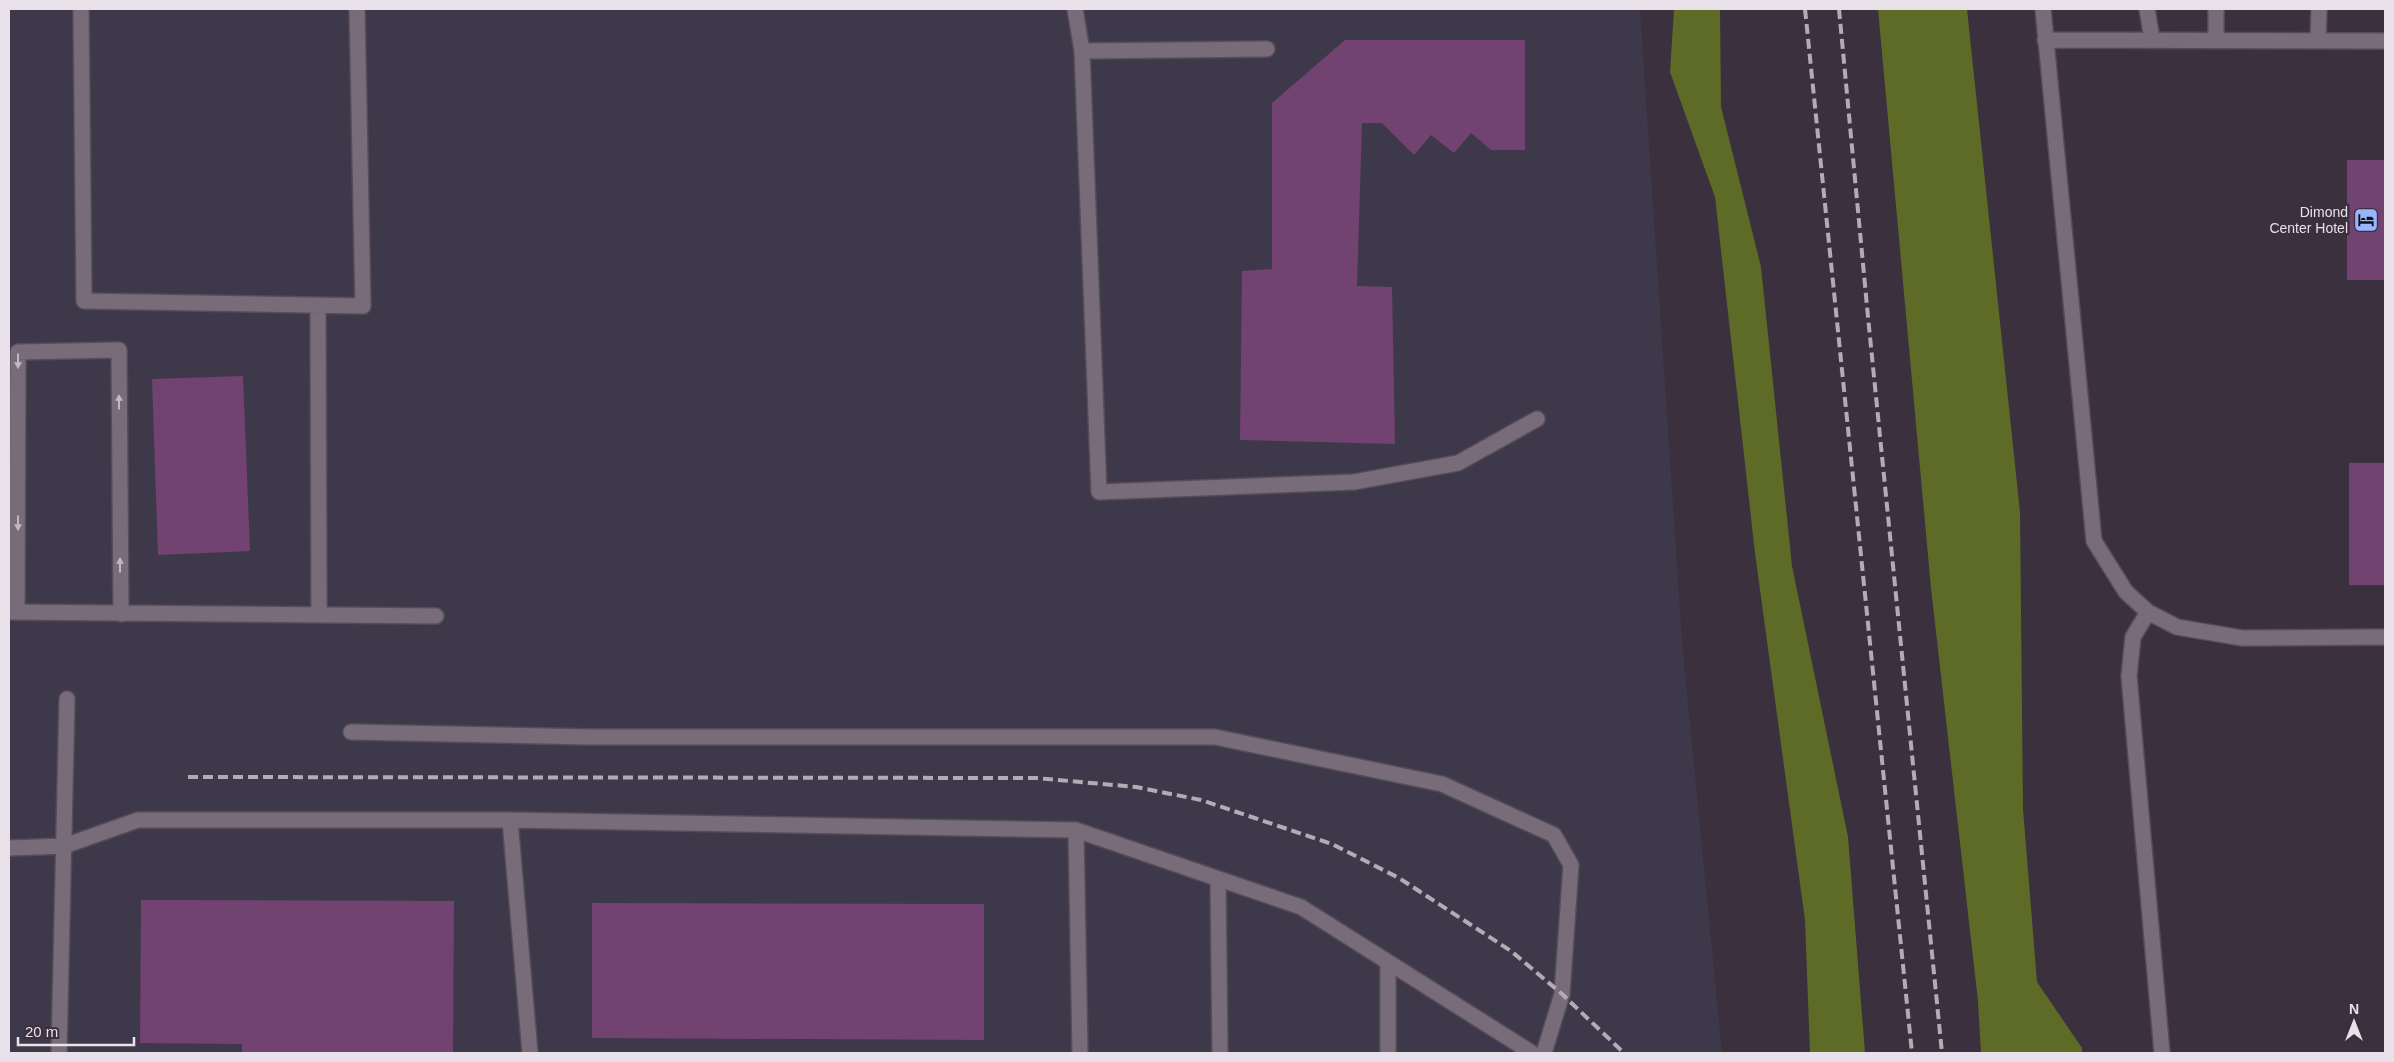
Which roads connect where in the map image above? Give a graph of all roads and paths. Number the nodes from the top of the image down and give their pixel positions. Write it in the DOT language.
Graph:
graph roads {
  1 [pos="81,9"];
  2 [pos="357,9"];
  3 [pos="1075,9"];
  4 [pos="2043,9"];
  5 [pos="2147,9"];
  6 [pos="2216,9"];
  7 [pos="2319,9"];
  8 [pos="2152,39"];
  9 [pos="2045,40"];
  10 [pos="2216,41"];
  11 [pos="2318,41"];
  12 [pos="2385,41"];
  13 [pos="1267,49"];
  14 [pos="1082,51"];
  15 [pos="318,306"];
  16 [pos="1537,419"];
  17 [pos="13,612"];
  18 [pos="2148,612"];
  19 [pos="121,614"];
  20 [pos="320,615"];
  21 [pos="436,616"];
  22 [pos="2385,637"];
  23 [pos="68,698"];
  24 [pos="350,732"];
  25 [pos="510,820"];
  26 [pos="1076,830"];
  27 [pos="64,846"];
  28 [pos="9,848"];
  29 [pos="1218,879"];
  30 [pos="1388,962"];
  31 [pos="59,1053"];
  32 [pos="530,1053"];
  33 [pos="1080,1053"];
  34 [pos="1220,1053"];
  35 [pos="1388,1053"];
  36 [pos="1532,1053"];
  37 [pos="1544,1053"];
  38 [pos="2162,1053"];
  1 -- 15 [label="lane"];
  2 -- 15 [label="lane"];
  3 -- 14 [label="lane"];
  4 -- 9 [label="lane"];
  5 -- 8 [label="lane"];
  6 -- 10 [label="lane"];
  7 -- 11 [label="lane"];
  8 -- 9 [label="lane"];
  8 -- 10 [label="lane"];
  9 -- 18 [label="lane"];
  10 -- 11 [label="lane"];
  11 -- 12 [label="lane"];
  13 -- 14 [label="lane"];
  14 -- 16 [label="lane"];
  15 -- 20 [label="lane"];
  17 -- 19 [label="lane"];
  19 -- 17 [label="lane, one-way"];
  18 -- 22 [label="lane"];
  18 -- 38 [label="lane"];
  19 -- 20 [label="lane"];
  20 -- 21 [label="lane"];
  23 -- 27 [label="lane"];
  24 -- 37 [label="lane"];
  25 -- 26 [label="lane"];
  25 -- 27 [label="lane"];
  25 -- 32 [label="lane"];
  26 -- 29 [label="lane"];
  26 -- 33 [label="lane"];
  27 -- 28 [label="lane"];
  27 -- 31 [label="lane"];
  29 -- 30 [label="lane"];
  29 -- 34 [label="lane"];
  30 -- 35 [label="lane"];
  30 -- 36 [label="lane"];
}
